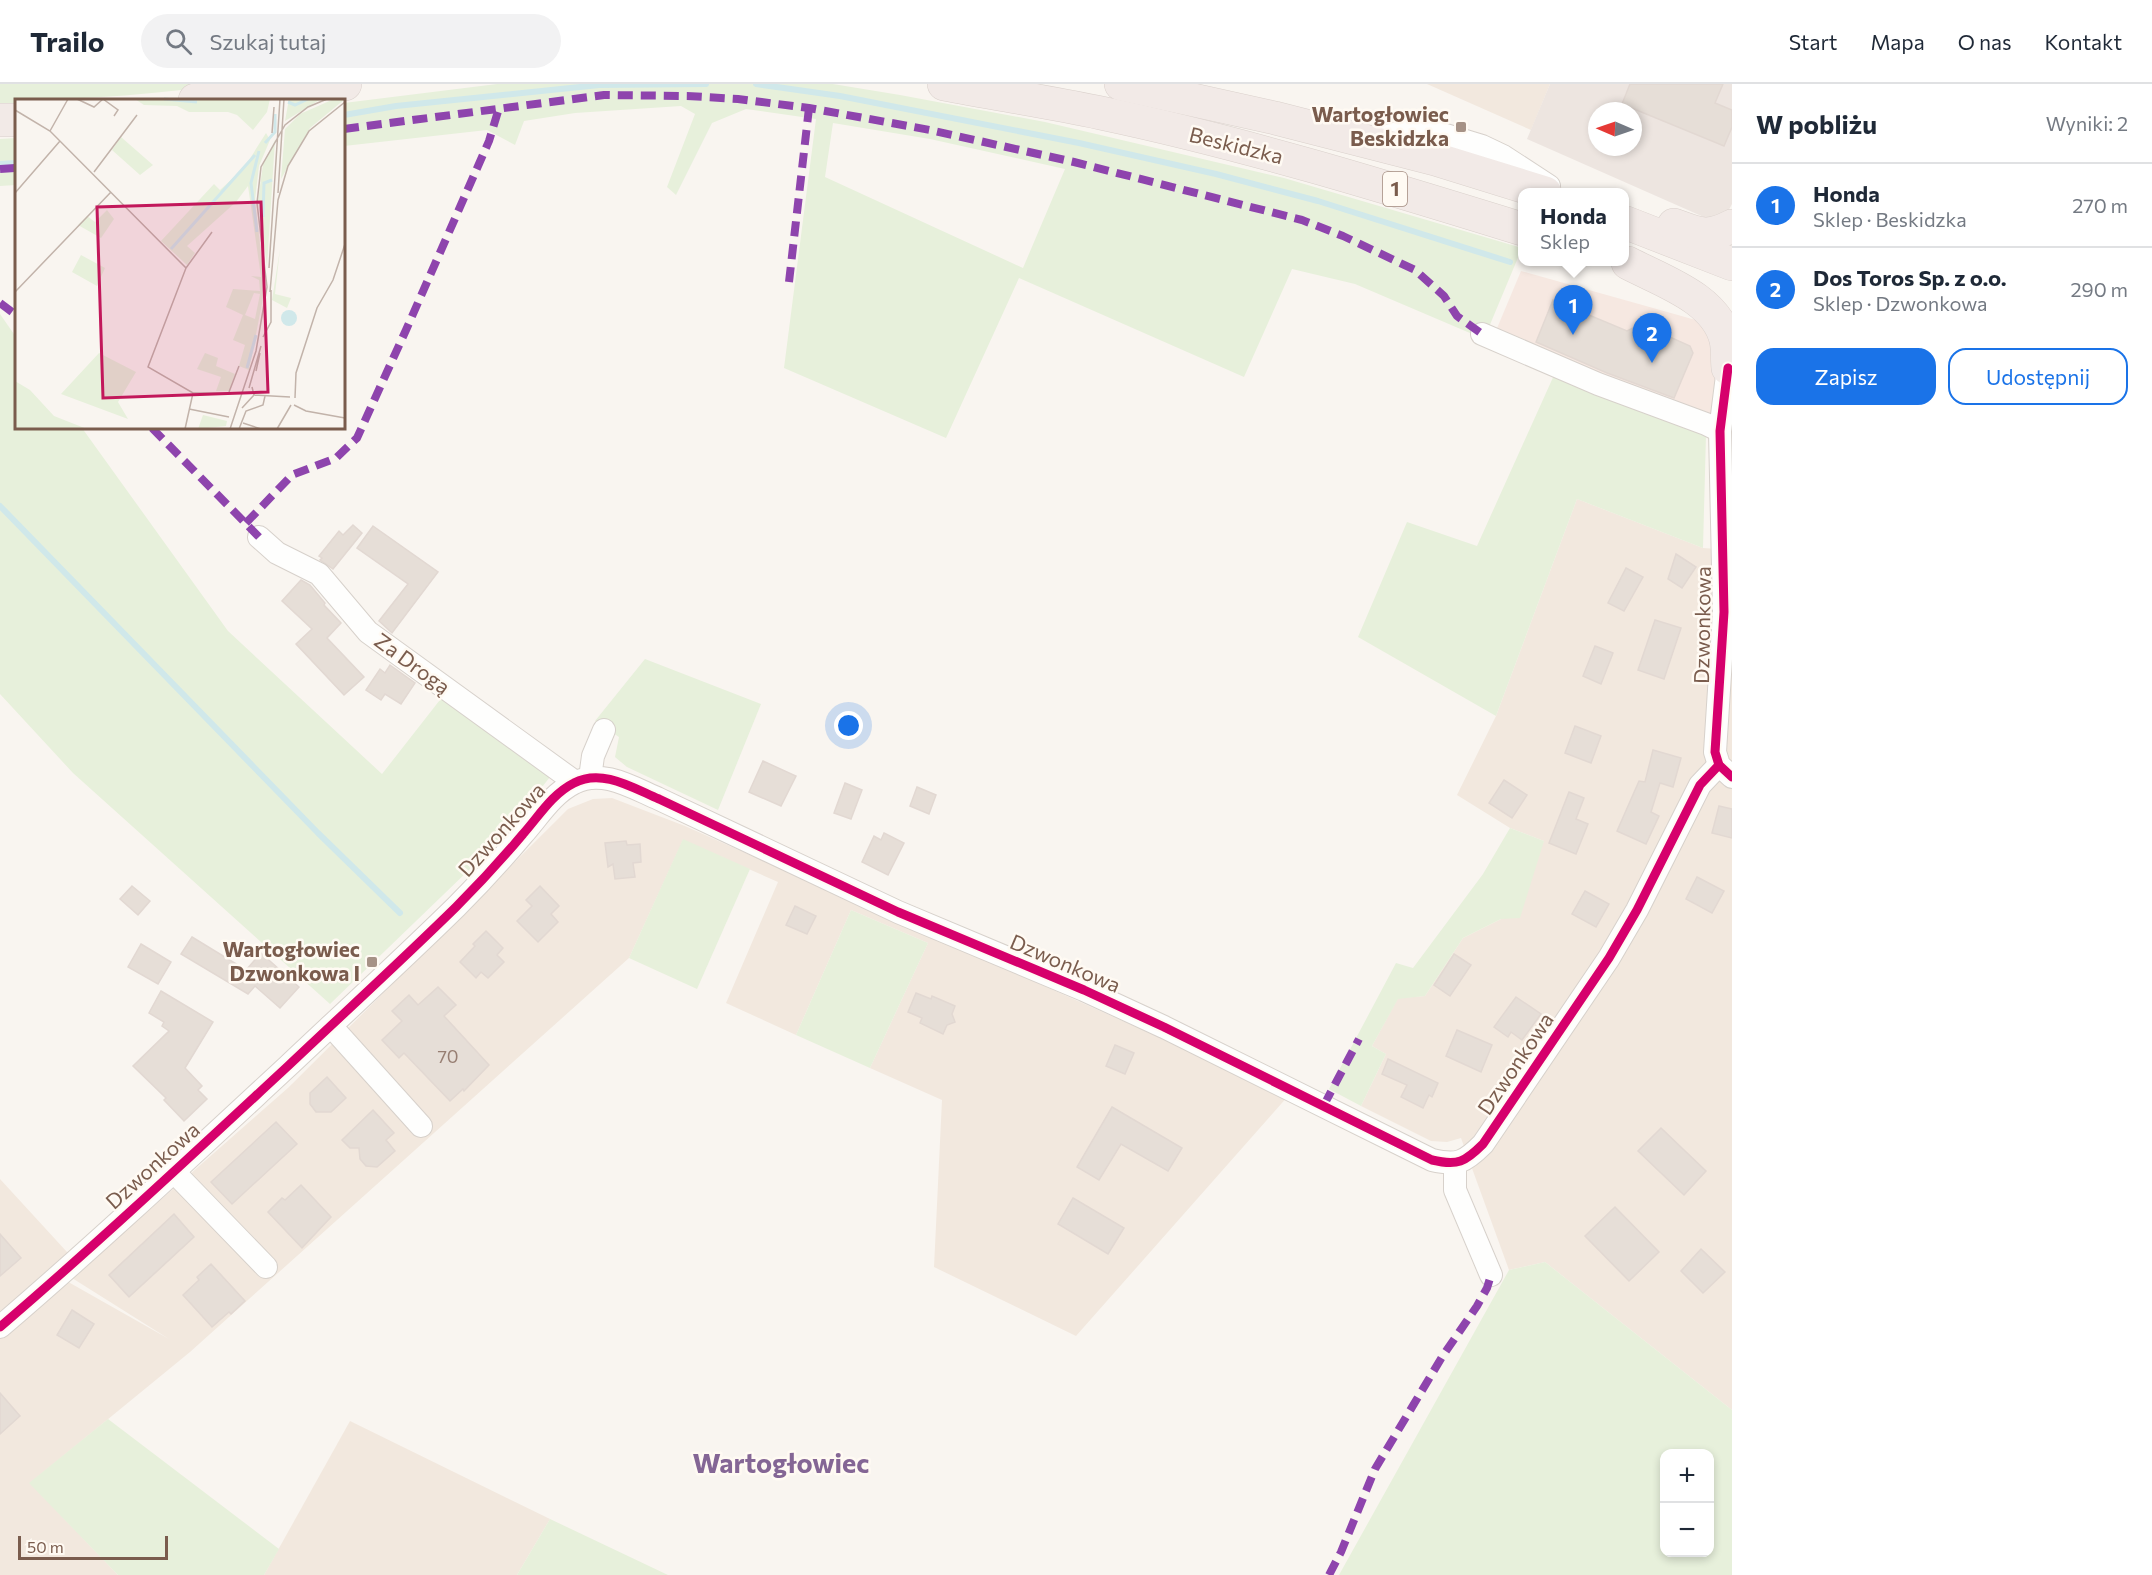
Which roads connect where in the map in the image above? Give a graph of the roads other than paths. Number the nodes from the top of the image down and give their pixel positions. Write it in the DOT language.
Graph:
graph roads {
  1 [pos="345,84"];
  2 [pos="944,84"];
  3 [pos="1121,84"];
  4 [pos="1180,84"];
  5 [pos="204,99"];
  6 [pos="1234,109"];
  7 [pos="1366,142"];
  8 [pos="1532,188"];
  9 [pos="1552,188"];
  10 [pos="1629,209"];
  11 [pos="1629,224"];
  12 [pos="1732,226"];
  13 [pos="1518,228"];
  14 [pos="1629,263"];
  15 [pos="1629,264"];
  16 [pos="1732,264"];
  17 [pos="1732,298"];
  18 [pos="1482,334"];
  19 [pos="1730,364"];
  20 [pos="1720,431"];
  21 [pos="259,537"];
  22 [pos="604,730"];
  23 [pos="1726,771"];
  24 [pos="583,780"];
  25 [pos="331,1026"];
  26 [pos="421,1125"];
  27 [pos="1455,1163"];
  28 [pos="174,1172"];
  29 [pos="266,1267"];
  30 [pos="1491,1275"];
  31 [pos="0,1327"];
  1 -- 5 [label="highway"];
  2 -- 13 [label="highway, Beskidzka / 1"];
  3 -- 6 [label="highway, Beskidzka / 1"];
  4 -- 6 [label="street"];
  6 -- 7 [label="highway, Beskidzka / 1"];
  7 -- 8 [label="highway, Beskidzka / 1"];
  7 -- 9 [label="street"];
  10 -- 12 [label="highway"];
  11 -- 16 [label="highway"];
  14 -- 17 [label="highway"];
  15 -- 19 [label="highway"];
  18 -- 20 [label="street"];
  19 -- 20 [label="street, Dzwonkowa"];
  20 -- 23 [label="street, Dzwonkowa"];
  21 -- 24 [label="street, Za Drogą"];
  22 -- 24 [label="street"];
  23 -- 27 [label="street, Dzwonkowa"];
  24 -- 25 [label="street, Dzwonkowa"];
  24 -- 27 [label="street, Dzwonkowa"];
  25 -- 26 [label="street"];
  25 -- 28 [label="street, Dzwonkowa"];
  27 -- 30 [label="street"];
  28 -- 29 [label="street"];
  28 -- 31 [label="street, Dzwonkowa"];
}
